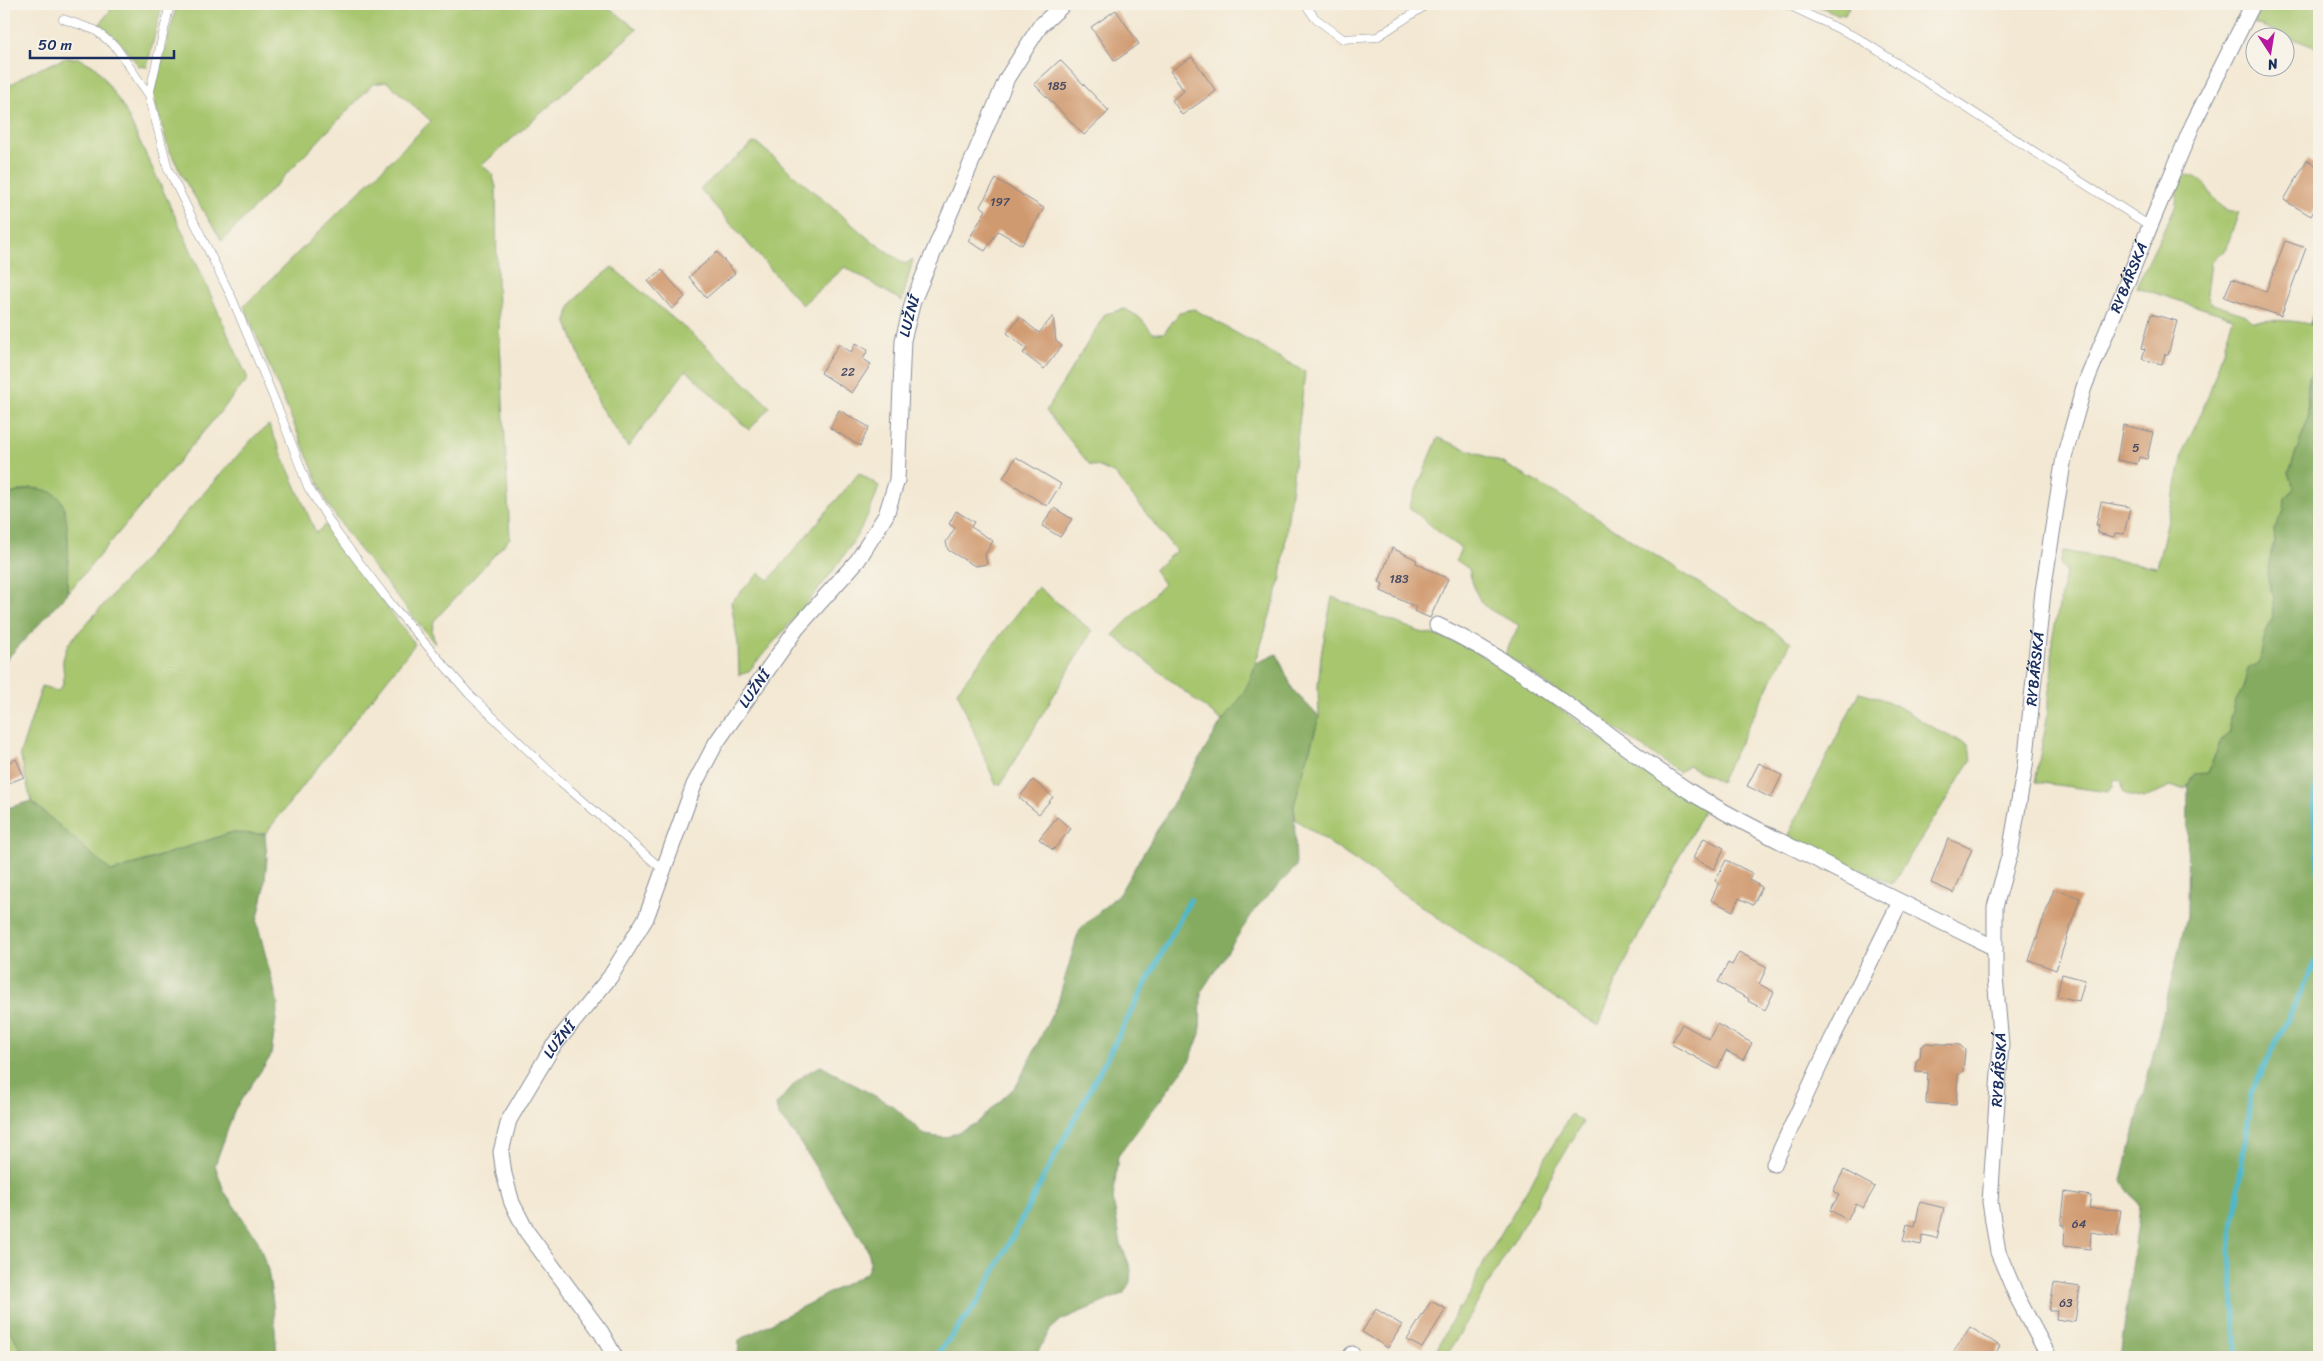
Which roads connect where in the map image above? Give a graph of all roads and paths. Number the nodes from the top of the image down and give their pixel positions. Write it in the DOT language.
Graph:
graph roads {
  1 [pos="170,4"];
  2 [pos="1064,4"];
  3 [pos="1305,4"];
  4 [pos="1428,4"];
  5 [pos="1786,4"];
  6 [pos="2253,4"];
  7 [pos="63,19"];
  8 [pos="149,95"];
  9 [pos="2150,226"];
  10 [pos="1437,626"];
  11 [pos="662,869"];
  12 [pos="1900,902"];
  13 [pos="1995,948"];
  14 [pos="1774,1164"];
  15 [pos="615,1357"];
  16 [pos="2049,1357"];
  1 -- 8 [label="lane"];
  2 -- 11 [label="street, LUŽNÍ"];
  3 -- 4 [label="lane"];
  5 -- 9 [label="lane"];
  6 -- 9 [label="street, RYBÁŘSKÁ"];
  7 -- 8 [label="lane"];
  8 -- 11 [label="lane"];
  9 -- 13 [label="street, RYBÁŘSKÁ"];
  10 -- 12 [label="street"];
  11 -- 15 [label="street, LUŽNÍ"];
  12 -- 13 [label="street"];
  12 -- 14 [label="street"];
  13 -- 16 [label="street, RYBÁŘSKÁ"];
}
